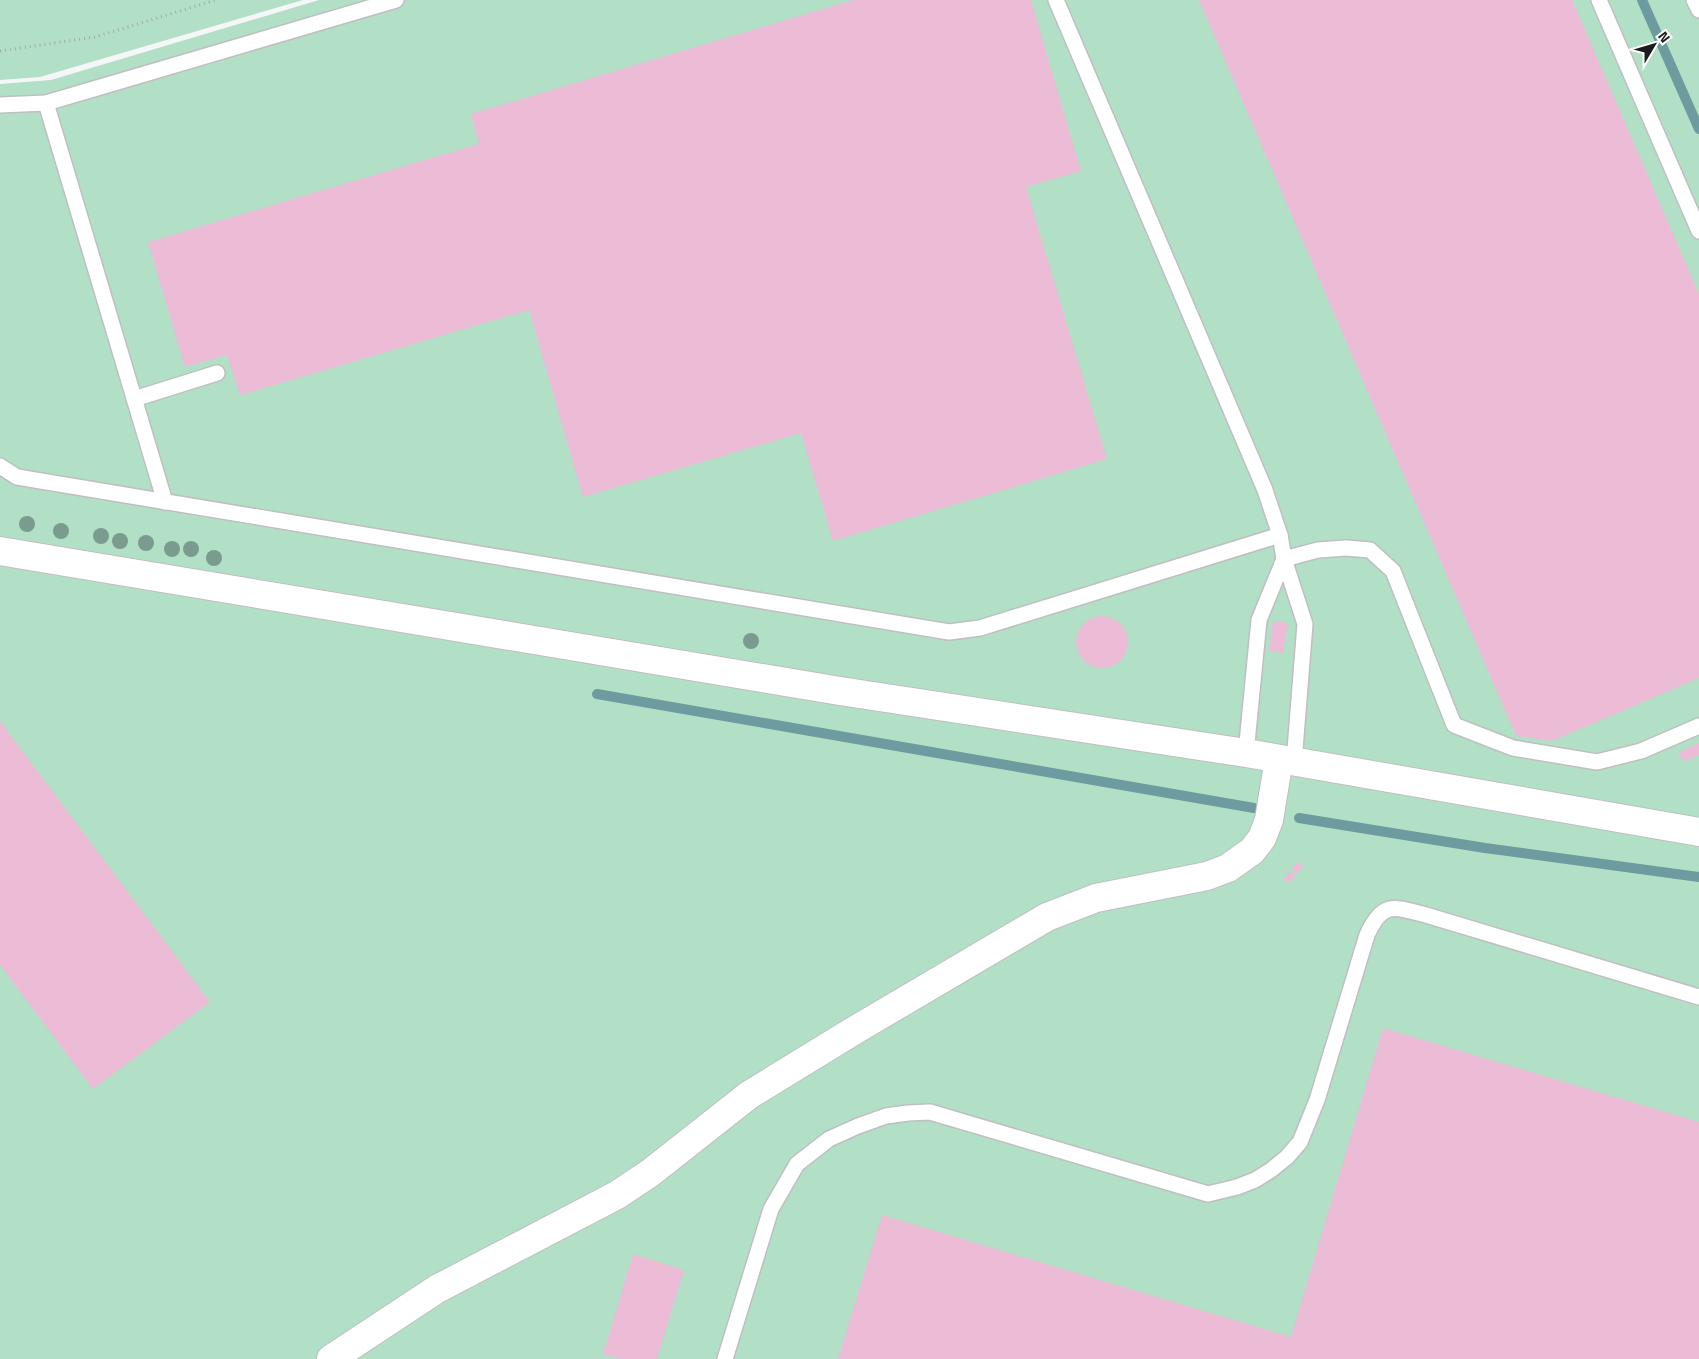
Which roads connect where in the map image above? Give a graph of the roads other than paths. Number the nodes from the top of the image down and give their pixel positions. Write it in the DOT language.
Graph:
graph roads {
  1 [pos="396,0"];
  2 [pos="1056,0"];
  3 [pos="1598,0"];
  4 [pos="1694,0"];
  5 [pos="1699,10"];
  6 [pos="46,103"];
  7 [pos="0,105"];
  8 [pos="1699,231"];
  9 [pos="217,373"];
  10 [pos="134,399"];
  11 [pos="0,466"];
  12 [pos="165,502"];
  13 [pos="1280,535"];
  14 [pos="0,551"];
  15 [pos="1284,559"];
  16 [pos="1699,726"];
  17 [pos="1246,753"];
  18 [pos="1287,760"];
  19 [pos="1699,832"];
  20 [pos="1699,997"];
  21 [pos="331,1359"];
  22 [pos="725,1359"];
  1 -- 6 [label="lane"];
  2 -- 13 [label="lane"];
  3 -- 8 [label="lane"];
  4 -- 5 [label="lane"];
  6 -- 7 [label="lane"];
  6 -- 10 [label="lane"];
  9 -- 10 [label="lane"];
  10 -- 12 [label="lane"];
  11 -- 12 [label="lane"];
  12 -- 13 [label="lane"];
  13 -- 15 [label="lane"];
  14 -- 17 [label="street"];
  15 -- 16 [label="lane"];
  15 -- 17 [label="lane"];
  15 -- 18 [label="lane"];
  17 -- 18 [label="street"];
  18 -- 19 [label="street"];
  18 -- 21 [label="street"];
  20 -- 22 [label="lane"];
}
